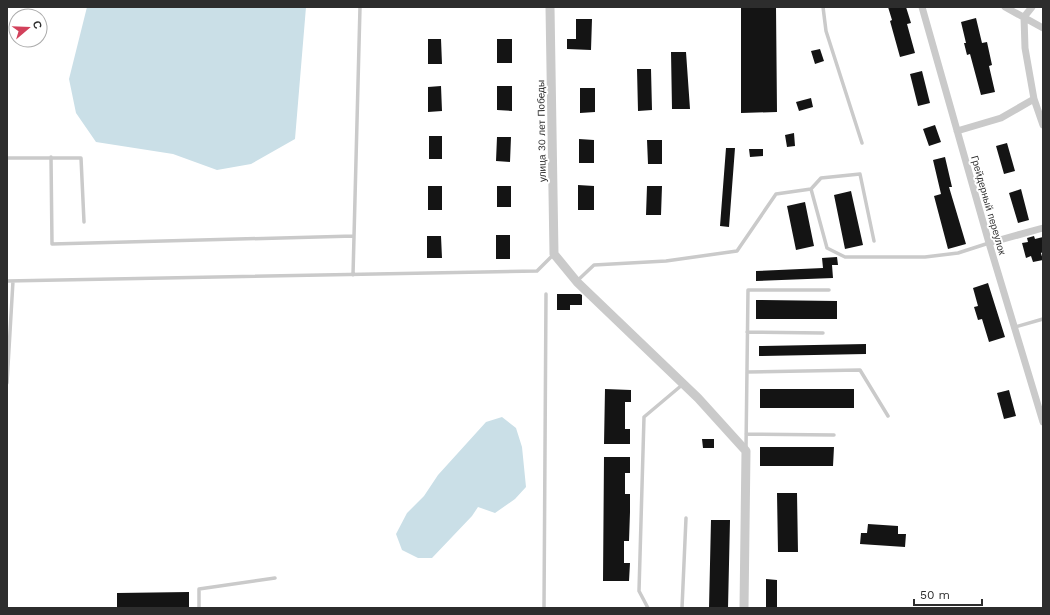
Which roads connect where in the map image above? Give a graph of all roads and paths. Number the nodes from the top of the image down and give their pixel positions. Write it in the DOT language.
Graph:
graph roads {
  1 [pos="360,7"];
  2 [pos="550,7"];
  3 [pos="823,7"];
  4 [pos="922,7"];
  5 [pos="1005,7"];
  6 [pos="1032,7"];
  7 [pos="1024,17"];
  8 [pos="1043,28"];
  9 [pos="1034,99"];
  10 [pos="1043,125"];
  11 [pos="957,131"];
  12 [pos="862,143"];
  13 [pos="51,157"];
  14 [pos="7,158"];
  15 [pos="811,189"];
  16 [pos="84,222"];
  17 [pos="1043,228"];
  18 [pos="354,236"];
  19 [pos="874,240"];
  20 [pos="989,243"];
  21 [pos="554,254"];
  22 [pos="353,275"];
  23 [pos="7,281"];
  24 [pos="13,281"];
  25 [pos="576,282"];
  26 [pos="829,290"];
  27 [pos="546,294"];
  28 [pos="1043,319"];
  29 [pos="1015,327"];
  30 [pos="747,332"];
  31 [pos="823,333"];
  32 [pos="747,372"];
  33 [pos="7,384"];
  34 [pos="683,384"];
  35 [pos="888,416"];
  36 [pos="1043,422"];
  37 [pos="746,434"];
  38 [pos="834,435"];
  39 [pos="746,451"];
  40 [pos="686,518"];
  41 [pos="275,578"];
  42 [pos="199,608"];
  43 [pos="544,608"];
  44 [pos="648,608"];
  45 [pos="682,608"];
  46 [pos="744,608"];
  1 -- 18 [label="lane"];
  2 -- 21 [label="street, улица 30 лет Победы"];
  3 -- 12 [label="lane"];
  4 -- 11 [label="street, Грейдерный переулок"];
  5 -- 7 [label="street"];
  6 -- 7 [label="street"];
  7 -- 8 [label="street"];
  7 -- 9 [label="street"];
  9 -- 10 [label="street"];
  9 -- 11 [label="street"];
  11 -- 20 [label="street, Грейдерный переулок"];
  13 -- 14 [label="lane"];
  13 -- 16 [label="lane"];
  13 -- 18 [label="lane"];
  15 -- 19 [label="lane"];
  15 -- 20 [label="lane"];
  15 -- 25 [label="lane"];
  17 -- 20 [label="street"];
  18 -- 22 [label="lane"];
  20 -- 29 [label="street, Грейдерный переулок"];
  21 -- 22 [label="lane"];
  21 -- 25 [label="street"];
  22 -- 24 [label="lane"];
  23 -- 24 [label="lane"];
  24 -- 33 [label="lane"];
  25 -- 34 [label="street"];
  26 -- 30 [label="lane"];
  27 -- 43 [label="lane"];
  28 -- 29 [label="lane"];
  29 -- 36 [label="street, Грейдерный переулок"];
  30 -- 31 [label="lane"];
  30 -- 32 [label="lane"];
  32 -- 35 [label="lane"];
  32 -- 37 [label="lane"];
  34 -- 39 [label="street"];
  34 -- 44 [label="lane"];
  37 -- 38 [label="lane"];
  37 -- 39 [label="lane"];
  39 -- 46 [label="street"];
  40 -- 45 [label="lane"];
  41 -- 42 [label="lane"];
}
